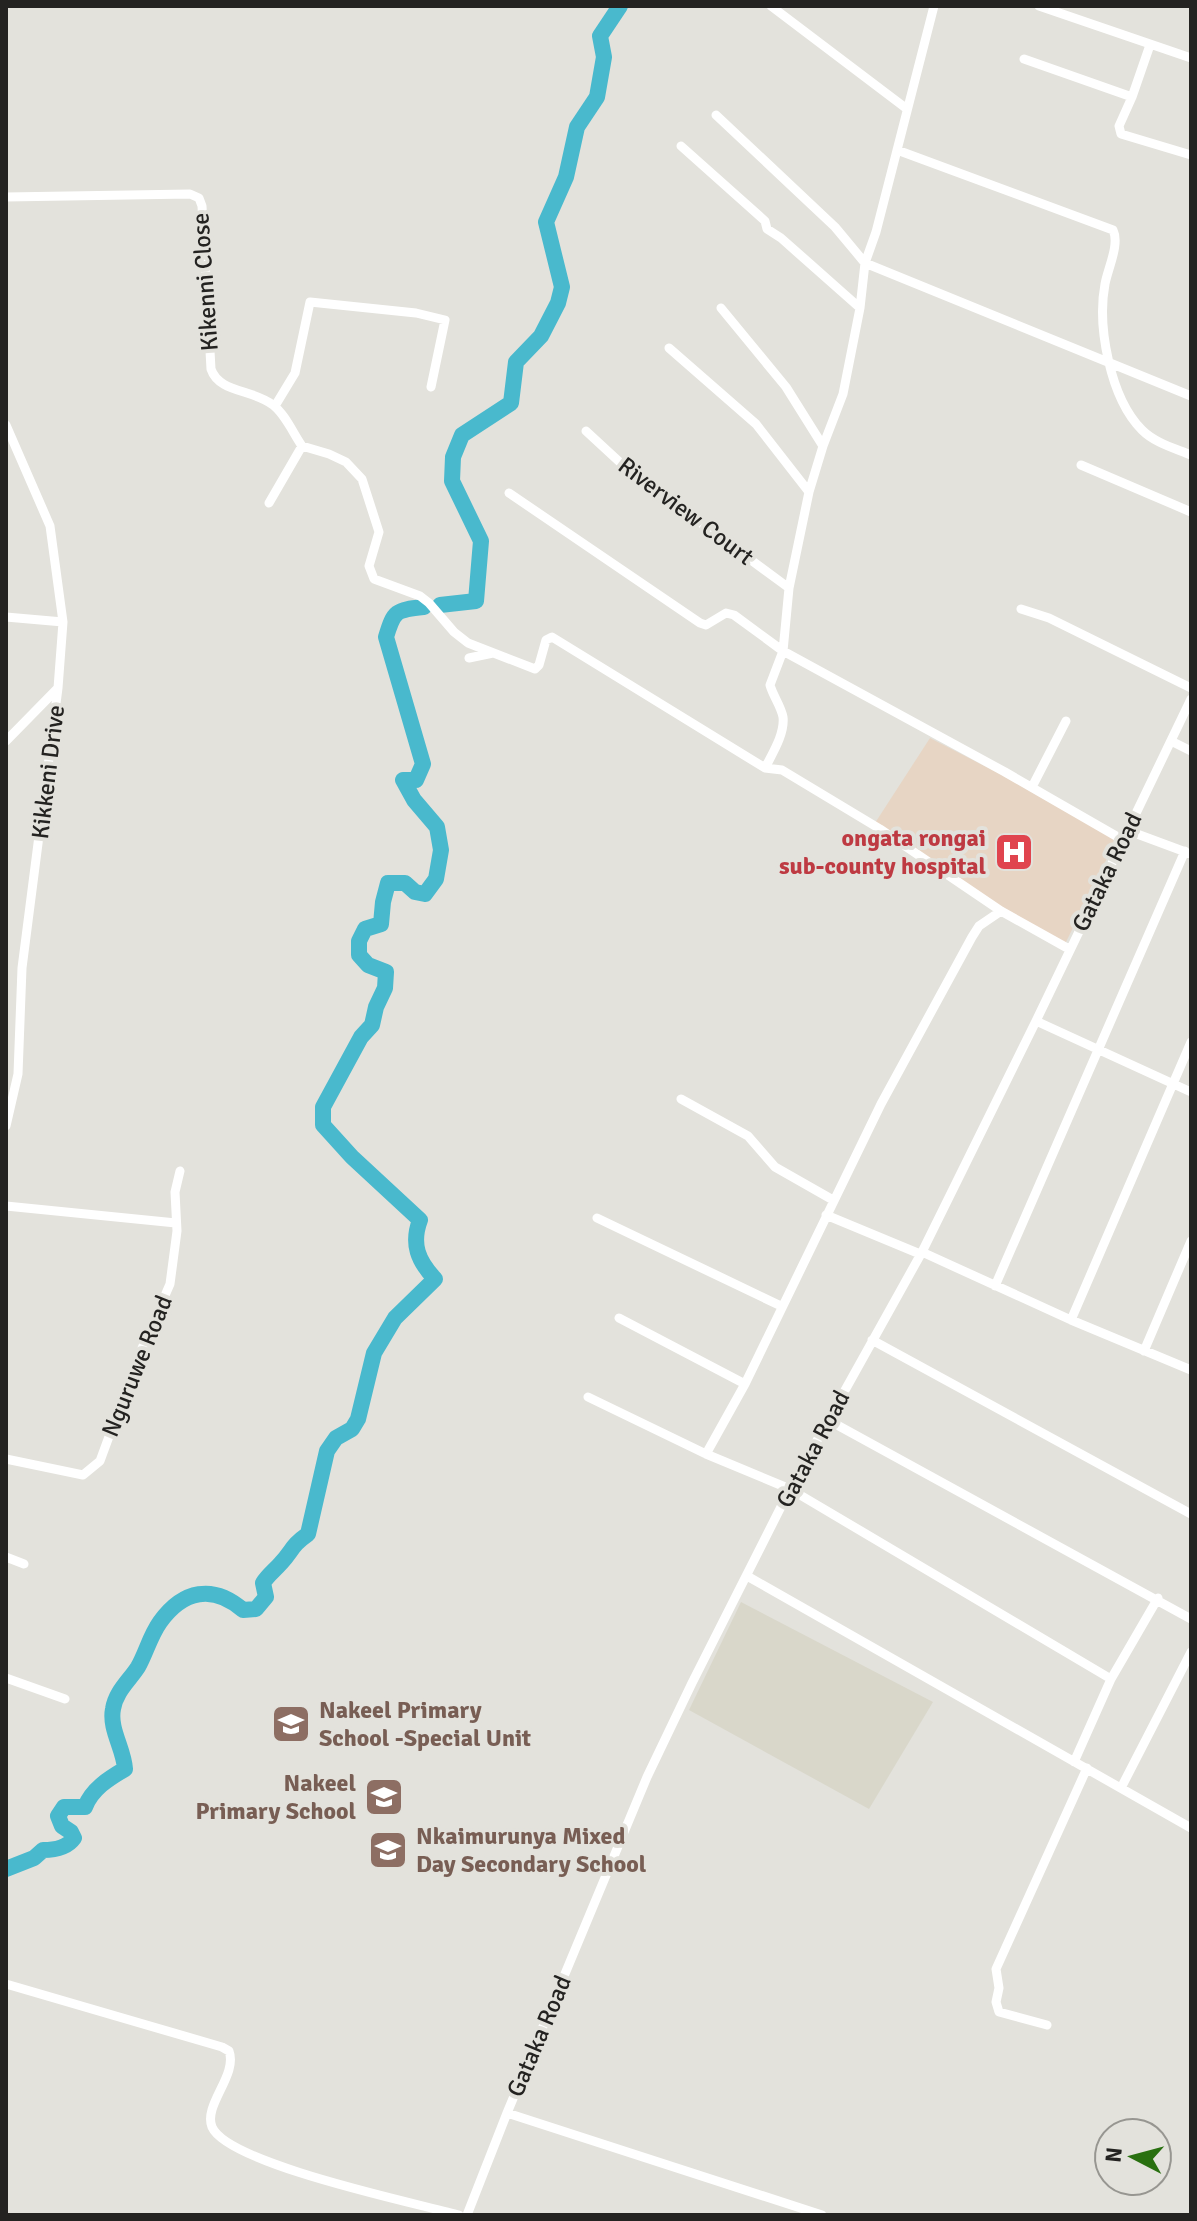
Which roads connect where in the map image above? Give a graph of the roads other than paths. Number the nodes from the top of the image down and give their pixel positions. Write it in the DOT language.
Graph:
graph roads {
  1 [pos="771,6"];
  2 [pos="934,6"];
  3 [pos="1039,6"];
  4 [pos="1150,45"];
  5 [pos="1191,58"];
  6 [pos="1024,59"];
  7 [pos="1132,97"];
  8 [pos="907,109"];
  9 [pos="716,115"];
  10 [pos="681,146"];
  11 [pos="897,150"];
  12 [pos="1191,155"];
  13 [pos="6,197"];
  14 [pos="865,263"];
  15 [pos="721,308"];
  16 [pos="860,308"];
  17 [pos="669,348"];
  18 [pos="1107,361"];
  19 [pos="431,387"];
  20 [pos="1191,396"];
  21 [pos="275,406"];
  22 [pos="6,425"];
  23 [pos="586,431"];
  24 [pos="302,446"];
  25 [pos="823,446"];
  26 [pos="1191,455"];
  27 [pos="1081,465"];
  28 [pos="809,492"];
  29 [pos="509,493"];
  30 [pos="269,503"];
  31 [pos="1191,512"];
  32 [pos="789,588"];
  33 [pos="1021,609"];
  34 [pos="6,617"];
  35 [pos="63,622"];
  36 [pos="783,651"];
  37 [pos="493,653"];
  38 [pos="469,658"];
  39 [pos="58,688"];
  40 [pos="1191,688"];
  41 [pos="1191,699"];
  42 [pos="1066,721"];
  43 [pos="6,741"];
  44 [pos="1171,741"];
  45 [pos="1191,751"];
  46 [pos="765,768"];
  47 [pos="1032,787"];
  48 [pos="1129,831"];
  49 [pos="1123,840"];
  50 [pos="1188,852"];
  51 [pos="1001,911"];
  52 [pos="1069,949"];
  53 [pos="1036,1021"];
  54 [pos="1191,1042"];
  55 [pos="1098,1049"];
  56 [pos="1173,1085"];
  57 [pos="1191,1092"];
  58 [pos="681,1099"];
  59 [pos="6,1126"];
  60 [pos="180,1171"];
  61 [pos="833,1200"];
  62 [pos="6,1206"];
  63 [pos="826,1215"];
  64 [pos="597,1218"];
  65 [pos="176,1223"];
  66 [pos="1191,1241"];
  67 [pos="921,1253"];
  68 [pos="995,1286"];
  69 [pos="781,1306"];
  70 [pos="619,1318"];
  71 [pos="1071,1320"];
  72 [pos="872,1340"];
  73 [pos="1144,1351"];
  74 [pos="1191,1370"];
  75 [pos="745,1384"];
  76 [pos="588,1397"];
  77 [pos="828,1420"];
  78 [pos="706,1454"];
  79 [pos="6,1459"];
  80 [pos="790,1489"];
  81 [pos="1191,1514"];
  82 [pos="6,1557"];
  83 [pos="24,1564"];
  84 [pos="747,1576"];
  85 [pos="1158,1598"];
  86 [pos="1191,1619"];
  87 [pos="1191,1652"];
  88 [pos="6,1678"];
  89 [pos="1111,1679"];
  90 [pos="65,1699"];
  91 [pos="1074,1762"];
  92 [pos="1087,1768"];
  93 [pos="1121,1788"];
  94 [pos="1191,1826"];
  95 [pos="6,1984"];
  96 [pos="1047,2025"];
  97 [pos="507,2113"];
  98 [pos="459,2215"];
  99 [pos="467,2215"];
  100 [pos="822,2215"];
  1 -- 8 [label="street"];
  2 -- 8 [label="street"];
  3 -- 4 [label="street"];
  4 -- 5 [label="street"];
  4 -- 7 [label="street"];
  6 -- 7 [label="street"];
  7 -- 12 [label="street"];
  8 -- 11 [label="street"];
  9 -- 14 [label="street"];
  10 -- 16 [label="street"];
  11 -- 14 [label="street"];
  11 -- 18 [label="street"];
  13 -- 21 [label="street, Kikenni Close"];
  14 -- 16 [label="street"];
  14 -- 18 [label="street"];
  15 -- 25 [label="street"];
  16 -- 25 [label="street"];
  17 -- 28 [label="street"];
  18 -- 20 [label="street"];
  18 -- 26 [label="street"];
  19 -- 21 [label="street"];
  21 -- 24 [label="street"];
  22 -- 35 [label="street, Kikkeni Drive"];
  23 -- 32 [label="street, Riverview Court"];
  24 -- 30 [label="street"];
  24 -- 37 [label="street"];
  25 -- 28 [label="street"];
  27 -- 31 [label="street"];
  28 -- 32 [label="street"];
  29 -- 36 [label="street"];
  32 -- 36 [label="street"];
  33 -- 40 [label="street"];
  34 -- 35 [label="street"];
  35 -- 39 [label="street, Kikkeni Drive"];
  36 -- 46 [label="street"];
  36 -- 47 [label="street"];
  37 -- 38 [label="street"];
  37 -- 46 [label="street"];
  39 -- 43 [label="street"];
  39 -- 59 [label="street, Kikkeni Drive"];
  41 -- 44 [label="street, Gataka Road"];
  42 -- 47 [label="street"];
  44 -- 45 [label="street"];
  44 -- 48 [label="street, Gataka Road"];
  46 -- 51 [label="street"];
  47 -- 49 [label="street"];
  48 -- 49 [label="street, Gataka Road"];
  48 -- 50 [label="street"];
  49 -- 52 [label="street, Gataka Road"];
  50 -- 55 [label="street"];
  51 -- 52 [label="street"];
  51 -- 61 [label="street"];
  52 -- 53 [label="street, Gataka Road"];
  53 -- 55 [label="street"];
  53 -- 67 [label="street, Gataka Road"];
  54 -- 56 [label="street"];
  55 -- 56 [label="street"];
  55 -- 68 [label="street"];
  56 -- 57 [label="street"];
  56 -- 71 [label="street"];
  58 -- 61 [label="street"];
  60 -- 65 [label="street, Nguruwe Road"];
  61 -- 63 [label="street"];
  62 -- 65 [label="street"];
  63 -- 67 [label="street"];
  63 -- 69 [label="street"];
  64 -- 69 [label="street"];
  65 -- 79 [label="street, Nguruwe Road"];
  66 -- 73 [label="street"];
  67 -- 68 [label="street"];
  67 -- 72 [label="street, Gataka Road"];
  68 -- 71 [label="street"];
  69 -- 75 [label="street"];
  70 -- 75 [label="street"];
  71 -- 73 [label="street"];
  72 -- 77 [label="street, Gataka Road"];
  72 -- 81 [label="street"];
  73 -- 74 [label="street"];
  75 -- 78 [label="street"];
  76 -- 78 [label="street"];
  77 -- 80 [label="street, Gataka Road"];
  77 -- 85 [label="street"];
  78 -- 80 [label="street"];
  80 -- 84 [label="street, Gataka Road"];
  80 -- 89 [label="street"];
  82 -- 83 [label="street"];
  84 -- 91 [label="street"];
  84 -- 97 [label="street, Gataka Road"];
  85 -- 86 [label="street"];
  85 -- 89 [label="street"];
  87 -- 93 [label="street"];
  88 -- 90 [label="street"];
  89 -- 91 [label="street"];
  91 -- 92 [label="street"];
  92 -- 93 [label="street"];
  92 -- 96 [label="street"];
  93 -- 94 [label="street"];
  95 -- 98 [label="street"];
  97 -- 99 [label="street, Gataka Road"];
  97 -- 100 [label="street"];
}
